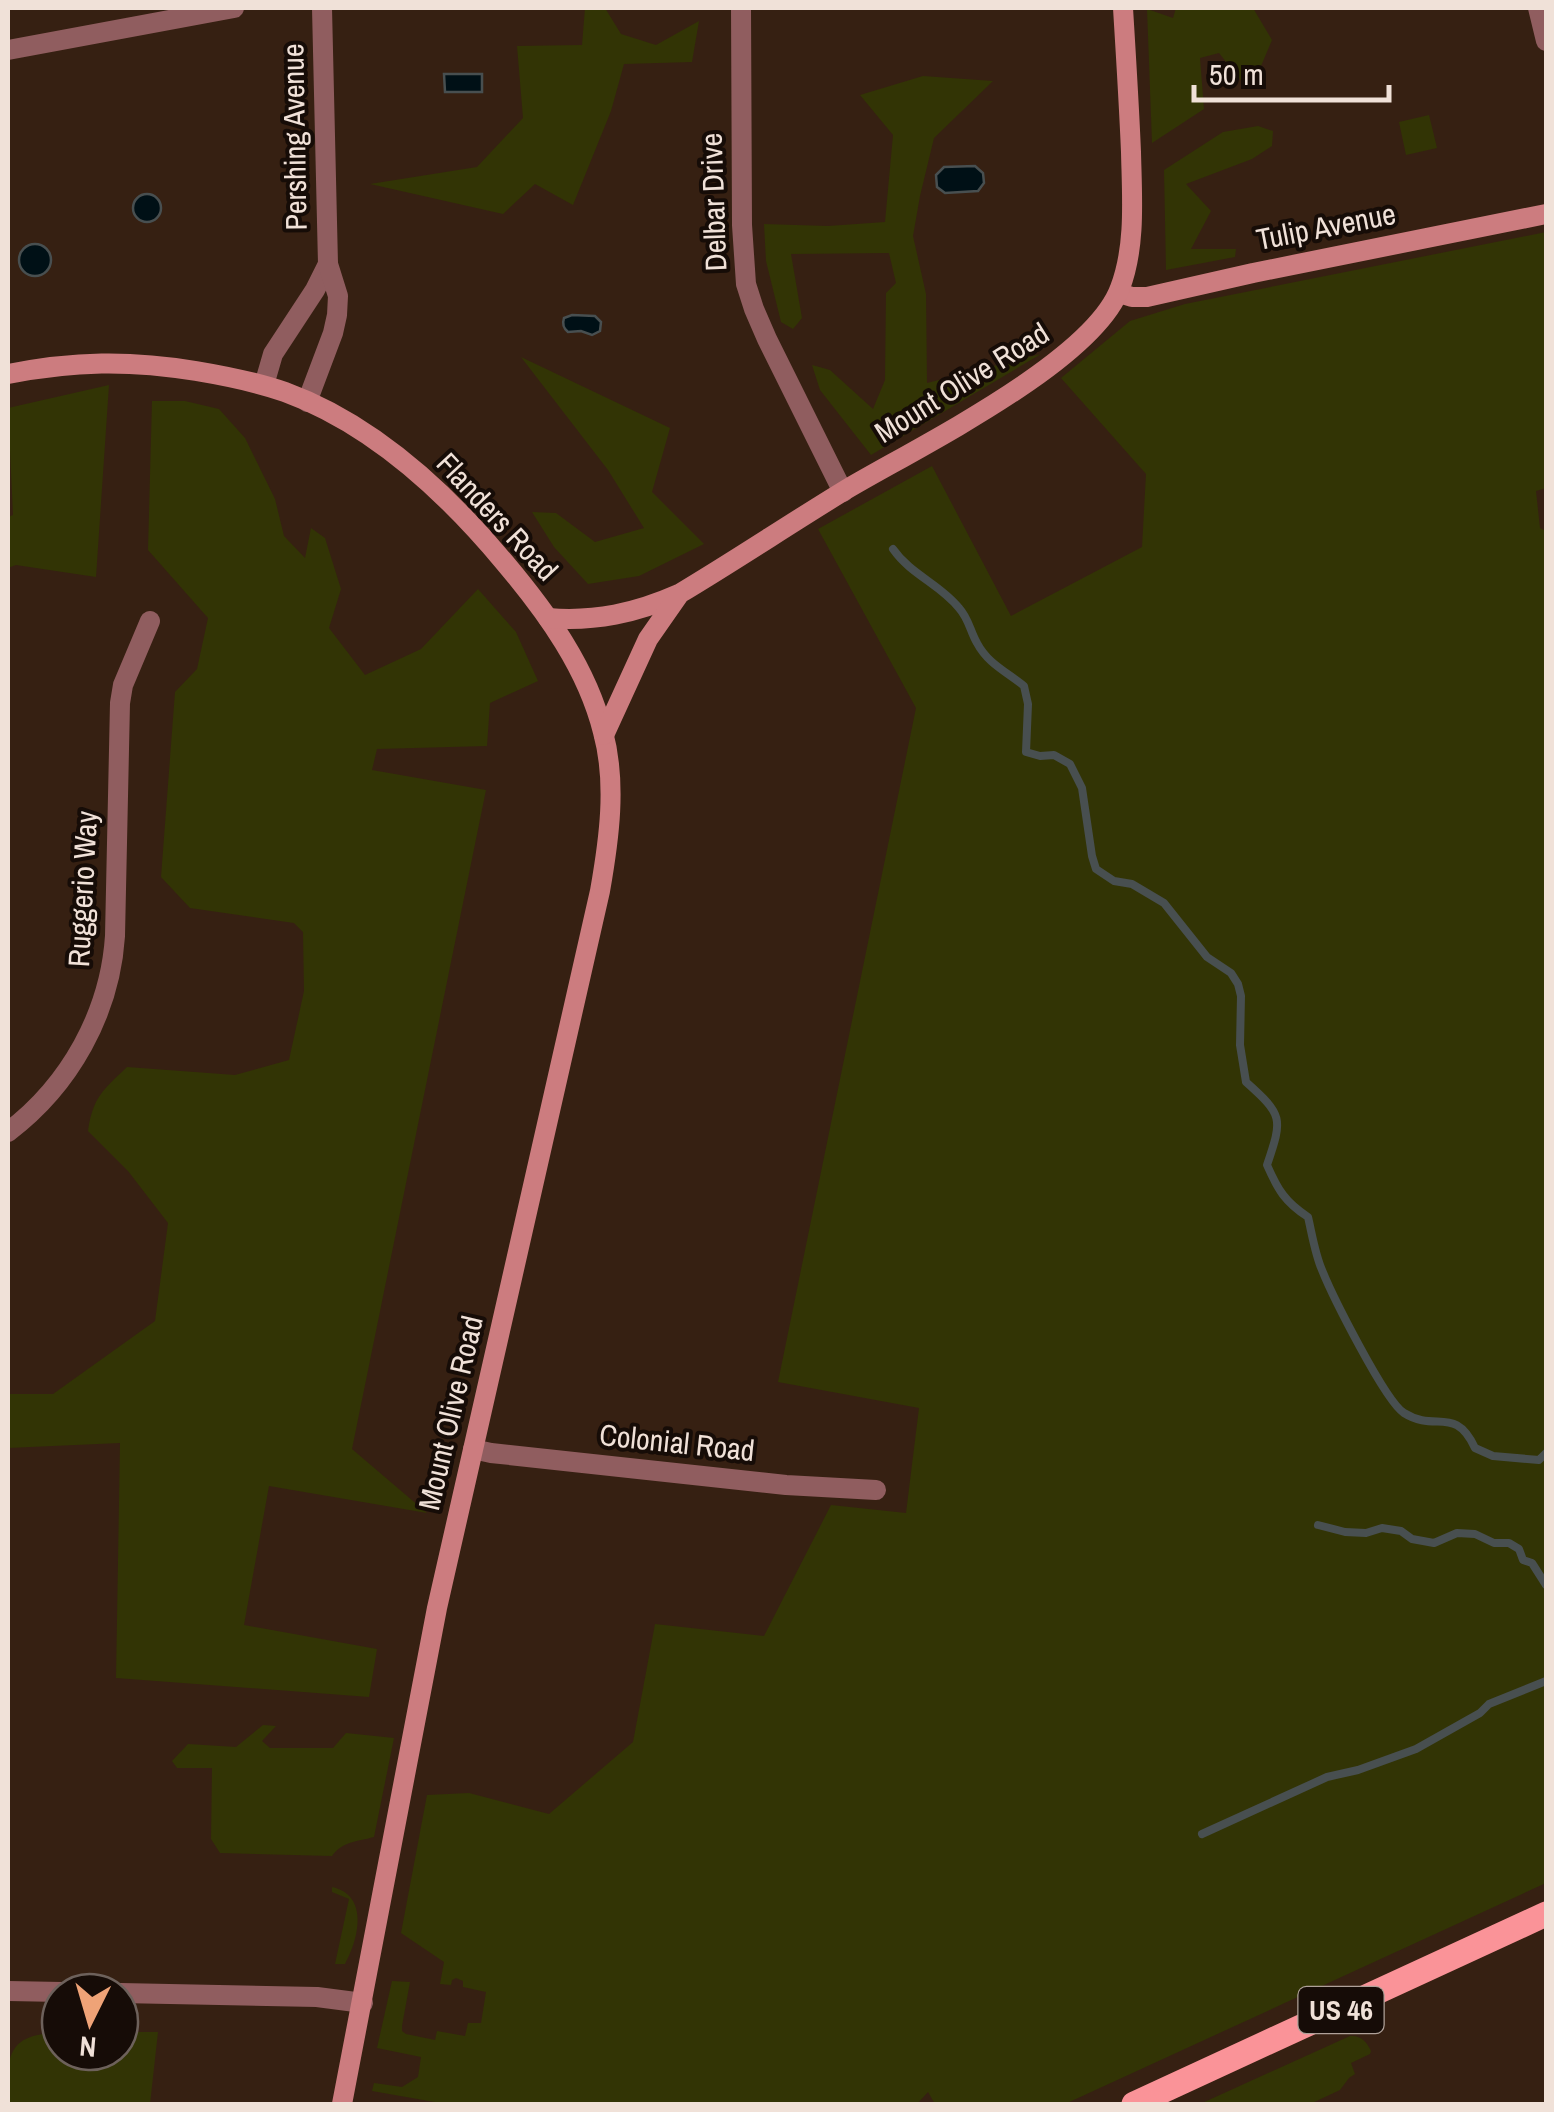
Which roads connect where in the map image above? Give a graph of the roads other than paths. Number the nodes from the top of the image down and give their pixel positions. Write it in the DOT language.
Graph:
graph roads {
  1 [pos="234,8"];
  2 [pos="322,8"];
  3 [pos="740,8"];
  4 [pos="1124,8"];
  5 [pos="1538,8"];
  6 [pos="1546,41"];
  7 [pos="8,50"];
  8 [pos="1546,214"];
  9 [pos="328,264"];
  10 [pos="1119,293"];
  11 [pos="8,374"];
  12 [pos="264,385"];
  13 [pos="307,402"];
  14 [pos="842,492"];
  15 [pos="679,594"];
  16 [pos="548,618"];
  17 [pos="150,621"];
  18 [pos="577,666"];
  19 [pos="604,736"];
  20 [pos="8,1132"];
  21 [pos="473,1449"];
  22 [pos="876,1490"];
  23 [pos="1546,1914"];
  24 [pos="8,1991"];
  25 [pos="40,1992"];
  26 [pos="140,1993"];
  27 [pos="363,2003"];
  28 [pos="342,2104"];
  29 [pos="1134,2104"];
  1 -- 7 [label="street"];
  2 -- 9 [label="street, Pershing Avenue"];
  3 -- 14 [label="street, Delbar Drive"];
  4 -- 10 [label="main road, Mount Olive Road"];
  5 -- 6 [label="street"];
  8 -- 10 [label="main road, Tulip Avenue"];
  9 -- 12 [label="street, Pershing Avenue"];
  9 -- 13 [label="street, Pershing Avenue"];
  10 -- 14 [label="main road, Mount Olive Road"];
  11 -- 12 [label="main road, Flanders Road"];
  12 -- 13 [label="main road, Flanders Road"];
  13 -- 16 [label="main road, Flanders Road"];
  14 -- 15 [label="main road, Mount Olive Road"];
  15 -- 16 [label="main road, Mount Olive Road"];
  15 -- 19 [label="main road, Mount Olive Road"];
  16 -- 18 [label="main road, Flanders Road"];
  17 -- 20 [label="street, Ruggerio Way"];
  18 -- 19 [label="main road, Mount Olive Road"];
  19 -- 21 [label="main road, Mount Olive Road"];
  21 -- 22 [label="street, Colonial Road"];
  21 -- 27 [label="main road, Mount Olive Road"];
  23 -- 29 [label="main road, US 46"];
  24 -- 25 [label="street"];
  26 -- 27 [label="street"];
  27 -- 28 [label="main road, Mount Olive Road"];
}
